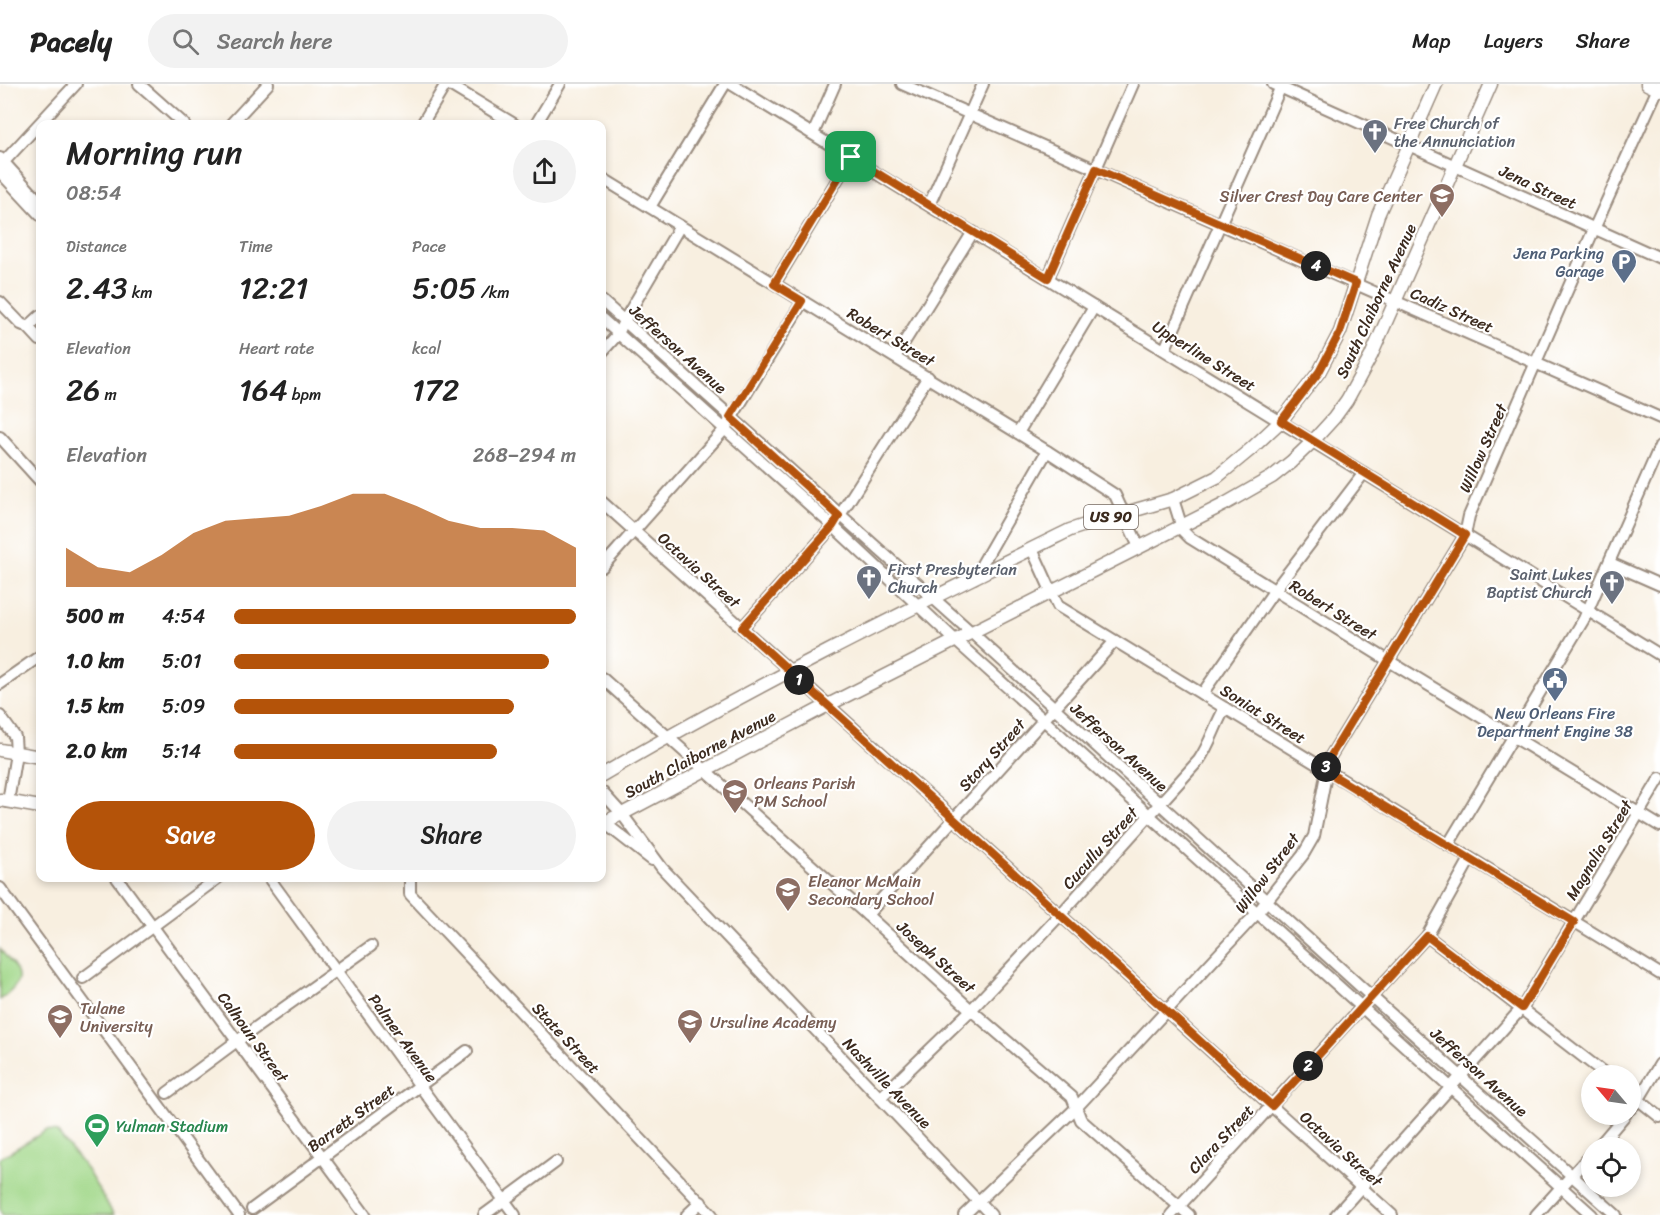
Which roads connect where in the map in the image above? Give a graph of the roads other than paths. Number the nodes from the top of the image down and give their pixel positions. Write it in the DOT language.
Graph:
graph roads {
  1 [pos="76,84"];
  2 [pos="139,84"];
  3 [pos="268,84"];
  4 [pos="447,84"];
  5 [pos="560,84"];
  6 [pos="725,84"];
  7 [pos="731,84"];
  8 [pos="835,84"];
  9 [pos="902,84"];
  10 [pos="983,84"];
  11 [pos="1133,84"];
  12 [pos="1436,84"];
  13 [pos="1491,84"];
  14 [pos="1279,85"];
  15 [pos="1656,87"];
  16 [pos="969,114"];
  17 [pos="43,120"];
  18 [pos="180,120"];
  19 [pos="235,120"];
  20 [pos="424,120"];
  21 [pos="507,120"];
  22 [pos="538,120"];
  23 [pos="36,127"];
  24 [pos="813,134"];
  25 [pos="1409,146"];
  26 [pos="851,157"];
  27 [pos="1,165"];
  28 [pos="1455,166"];
  29 [pos="1096,169"];
  30 [pos="606,180"];
  31 [pos="36,198"];
  32 [pos="929,205"];
  33 [pos="650,207"];
  34 [pos="36,210"];
  35 [pos="1221,224"];
  36 [pos="680,226"];
  37 [pos="1594,229"];
  38 [pos="973,232"];
  39 [pos="1660,258"];
  40 [pos="1048,278"];
  41 [pos="1356,283"];
  42 [pos="774,284"];
  43 [pos="802,301"];
  44 [pos="0,302"];
  45 [pos="1396,302"];
  46 [pos="606,304"];
  47 [pos="1094,307"];
  48 [pos="36,320"];
  49 [pos="624,321"];
  50 [pos="606,323"];
  51 [pos="28,327"];
  52 [pos="618,334"];
  53 [pos="36,336"];
  54 [pos="606,348"];
  55 [pos="1165,349"];
  56 [pos="895,357"];
  57 [pos="1536,364"];
  58 [pos="928,377"];
  59 [pos="730,417"];
  60 [pos="1660,418"];
  61 [pos="1281,421"];
  62 [pos="724,430"];
  63 [pos="1018,433"];
  64 [pos="0,437"];
  65 [pos="1313,441"];
  66 [pos="1660,446"];
  67 [pos="1047,451"];
  68 [pos="1364,473"];
  69 [pos="36,477"];
  70 [pos="1173,499"];
  71 [pos="606,506"];
  72 [pos="1124,514"];
  73 [pos="839,516"];
  74 [pos="1182,525"];
  75 [pos="833,526"];
  76 [pos="633,531"];
  77 [pos="1465,535"];
  78 [pos="1139,547"];
  79 [pos="1032,549"];
  80 [pos="606,562"];
  81 [pos="1610,563"];
  82 [pos="974,578"];
  83 [pos="1660,585"];
  84 [pos="1274,591"];
  85 [pos="1052,592"];
  86 [pos="933,598"];
  87 [pos="918,606"];
  88 [pos="1588,610"];
  89 [pos="742,628"];
  90 [pos="971,632"];
  91 [pos="955,640"];
  92 [pos="1115,641"];
  93 [pos="1660,655"];
  94 [pos="36,659"];
  95 [pos="1389,662"];
  96 [pos="790,672"];
  97 [pos="606,682"];
  98 [pos="0,684"];
  99 [pos="1202,694"];
  100 [pos="828,705"];
  101 [pos="1054,708"];
  102 [pos="1225,708"];
  103 [pos="0,716"];
  104 [pos="1044,720"];
  105 [pos="668,736"];
  106 [pos="1514,737"];
  107 [pos="0,750"];
  108 [pos="16,753"];
  109 [pos="36,756"];
  110 [pos="705,770"];
  111 [pos="1326,771"];
  112 [pos="606,773"];
  113 [pos="1660,778"];
  114 [pos="606,796"];
  115 [pos="4,801"];
  116 [pos="1160,804"];
  117 [pos="36,806"];
  118 [pos="1639,813"];
  119 [pos="622,814"];
  120 [pos="1150,815"];
  121 [pos="606,820"];
  122 [pos="954,820"];
  123 [pos="606,825"];
  124 [pos="1660,826"];
  125 [pos="1448,845"];
  126 [pos="1470,859"];
  127 [pos="662,868"];
  128 [pos="120,882"];
  129 [pos="213,882"];
  130 [pos="272,882"];
  131 [pos="410,882"];
  132 [pos="0,888"];
  133 [pos="1267,901"];
  134 [pos="1258,912"];
  135 [pos="867,915"];
  136 [pos="1060,915"];
  137 [pos="1574,922"];
  138 [pos="153,926"];
  139 [pos="1427,936"];
  140 [pos="371,946"];
  141 [pos="336,970"];
  142 [pos="1660,974"];
  143 [pos="82,978"];
  144 [pos="1372,997"];
  145 [pos="1363,1006"];
  146 [pos="1522,1008"];
  147 [pos="971,1010"];
  148 [pos="1167,1012"];
  149 [pos="237,1041"];
  150 [pos="467,1051"];
  151 [pos="1660,1064"];
  152 [pos="1594,1065"];
  153 [pos="1462,1076"];
  154 [pos="420,1086"];
  155 [pos="1452,1088"];
  156 [pos="1641,1088"];
  157 [pos="167,1093"];
  158 [pos="880,1098"];
  159 [pos="1641,1101"];
  160 [pos="1272,1106"];
  161 [pos="1076,1108"];
  162 [pos="1660,1116"];
  163 [pos="1617,1125"];
  164 [pos="1606,1137"];
  165 [pos="322,1157"];
  166 [pos="556,1162"];
  167 [pos="1581,1166"];
  168 [pos="1572,1176"];
  169 [pos="1561,1187"];
  170 [pos="1361,1188"];
  171 [pos="504,1200"];
  172 [pos="978,1202"];
  173 [pos="701,1203"];
  174 [pos="1179,1206"];
  175 [pos="252,1209"];
  176 [pos="239,1215"];
  177 [pos="365,1215"];
  178 [pos="484,1215"];
  179 [pos="515,1215"];
  180 [pos="687,1215"];
  181 [pos="712,1215"];
  182 [pos="964,1215"];
  183 [pos="991,1215"];
  184 [pos="1171,1215"];
  185 [pos="1189,1215"];
  186 [pos="1336,1215"];
  187 [pos="1392,1215"];
  188 [pos="1536,1215"];
  189 [pos="1592,1215"];
  190 [pos="1616,1215"];
  1 -- 17 [label="street"];
  2 -- 18 [label="street"];
  3 -- 19 [label="street"];
  4 -- 20 [label="street"];
  4 -- 21 [label="street"];
  5 -- 22 [label="street"];
  6 -- 33 [label="street"];
  7 -- 24 [label="street, Upperline Street"];
  8 -- 24 [label="street"];
  9 -- 16 [label="street, Cadiz Street"];
  10 -- 16 [label="street"];
  11 -- 29 [label="street"];
  12 -- 25 [label="main road, South Claiborne Avenue / US 90"];
  13 -- 28 [label="main road, South Claiborne Avenue / US 90"];
  14 -- 25 [label="street, Jena Street"];
  14 -- 35 [label="street"];
  15 -- 37 [label="street, Willow Street"];
  16 -- 29 [label="street, Cadiz Street"];
  16 -- 32 [label="street"];
  23 -- 27 [label="street"];
  24 -- 26 [label="street, Upperline Street"];
  25 -- 28 [label="street, Jena Street"];
  25 -- 41 [label="main road, South Claiborne Avenue / US 90"];
  26 -- 32 [label="street, Upperline Street"];
  26 -- 42 [label="street"];
  27 -- 31 [label="street"];
  27 -- 34 [label="street"];
  28 -- 37 [label="street, Jena Street"];
  28 -- 45 [label="main road, South Claiborne Avenue / US 90"];
  29 -- 35 [label="street, Cadiz Street"];
  29 -- 40 [label="street"];
  30 -- 33 [label="street, Robert Street"];
  32 -- 38 [label="street, Upperline Street"];
  33 -- 36 [label="street, Robert Street"];
  35 -- 41 [label="street, Cadiz Street"];
  35 -- 55 [label="street"];
  36 -- 42 [label="street, Robert Street"];
  36 -- 49 [label="street"];
  37 -- 39 [label="street, Jena Street"];
  37 -- 57 [label="street, Willow Street"];
  38 -- 40 [label="street, Upperline Street"];
  38 -- 56 [label="street"];
  40 -- 47 [label="street, Upperline Street"];
  41 -- 45 [label="street, Cadiz Street"];
  41 -- 61 [label="main road, South Claiborne Avenue / US 90"];
  42 -- 43 [label="street, Robert Street"];
  43 -- 56 [label="street, Robert Street"];
  43 -- 59 [label="street"];
  44 -- 51 [label="street"];
  45 -- 57 [label="street, Cadiz Street"];
  45 -- 65 [label="main road, South Claiborne Avenue / US 90"];
  46 -- 49 [label="street, Jefferson Avenue"];
  47 -- 55 [label="street, Upperline Street"];
  47 -- 63 [label="street"];
  48 -- 51 [label="street"];
  49 -- 52 [label="street"];
  49 -- 59 [label="street, Jefferson Avenue"];
  50 -- 52 [label="street, Jefferson Avenue"];
  51 -- 53 [label="street"];
  52 -- 54 [label="street"];
  52 -- 62 [label="street, Jefferson Avenue"];
  55 -- 61 [label="street, Upperline Street"];
  56 -- 58 [label="street, Robert Street"];
  57 -- 60 [label="street, Cadiz Street"];
  57 -- 77 [label="street, Willow Street"];
  58 -- 63 [label="street, Robert Street"];
  58 -- 73 [label="street"];
  59 -- 62 [label="street"];
  59 -- 73 [label="street, Jefferson Avenue"];
  61 -- 65 [label="street, Upperline Street"];
  61 -- 70 [label="main road, South Claiborne Avenue / US 90"];
  62 -- 75 [label="street, Jefferson Avenue"];
  62 -- 76 [label="street"];
  63 -- 67 [label="street, Robert Street"];
  64 -- 69 [label="street"];
  65 -- 68 [label="street, Upperline Street"];
  65 -- 74 [label="main road, South Claiborne Avenue / US 90"];
  66 -- 81 [label="street"];
  67 -- 72 [label="street, Robert Street"];
  67 -- 82 [label="street"];
  68 -- 77 [label="street, Upperline Street"];
  68 -- 84 [label="street"];
  70 -- 72 [label="main road, South Claiborne Avenue / US 90"];
  70 -- 74 [label="street"];
  71 -- 76 [label="street, Octavia Street"];
  72 -- 78 [label="street, Robert Street"];
  72 -- 79 [label="main road, South Claiborne Avenue / US 90"];
  73 -- 75 [label="street"];
  73 -- 86 [label="street, Jefferson Avenue"];
  74 -- 78 [label="main road, South Claiborne Avenue / US 90"];
  74 -- 84 [label="street, Robert Street"];
  75 -- 87 [label="street, Jefferson Avenue"];
  75 -- 89 [label="street"];
  76 -- 80 [label="street"];
  76 -- 89 [label="street, Octavia Street"];
  77 -- 88 [label="street, Upperline Street"];
  77 -- 95 [label="street, Willow Street"];
  78 -- 85 [label="main road, South Claiborne Avenue / US 90"];
  79 -- 82 [label="main road, South Claiborne Avenue / US 90"];
  79 -- 85 [label="street, Soniat Street"];
  81 -- 83 [label="street"];
  81 -- 88 [label="street"];
  82 -- 86 [label="main road, South Claiborne Avenue / US 90"];
  84 -- 95 [label="street, Robert Street"];
  84 -- 99 [label="street"];
  85 -- 90 [label="main road, South Claiborne Avenue / US 90"];
  85 -- 92 [label="street, Soniat Street"];
  86 -- 87 [label="main road, South Claiborne Avenue / US 90"];
  86 -- 90 [label="street, Jefferson Avenue"];
  87 -- 91 [label="street, Jefferson Avenue"];
  87 -- 96 [label="main road, South Claiborne Avenue / US 90"];
  88 -- 93 [label="street, Upperline Street"];
  88 -- 106 [label="street"];
  89 -- 96 [label="street, Octavia Street"];
  90 -- 91 [label="main road, South Claiborne Avenue / US 90"];
  90 -- 101 [label="street, Jefferson Avenue"];
  91 -- 100 [label="main road, South Claiborne Avenue / US 90"];
  91 -- 104 [label="street, Jefferson Avenue"];
  92 -- 99 [label="street, Soniat Street"];
  92 -- 101 [label="street, Story Street"];
  94 -- 98 [label="street"];
  95 -- 106 [label="street, Robert Street"];
  95 -- 111 [label="street, Willow Street"];
  96 -- 100 [label="street, Octavia Street"];
  96 -- 105 [label="main road, South Claiborne Avenue / US 90"];
  97 -- 105 [label="street, Joseph Street"];
  99 -- 102 [label="street, Soniat Street"];
  100 -- 110 [label="main road, South Claiborne Avenue / US 90"];
  100 -- 122 [label="street, Octavia Street"];
  101 -- 104 [label="street, Story Street"];
  101 -- 116 [label="street, Jefferson Avenue"];
  102 -- 111 [label="street, Soniat Street"];
  102 -- 116 [label="street, Cucullu Street"];
  103 -- 108 [label="street"];
  104 -- 120 [label="street, Jefferson Avenue"];
  104 -- 122 [label="street, Story Street"];
  105 -- 110 [label="street, Joseph Street"];
  105 -- 112 [label="main road, South Claiborne Avenue / US 90"];
  106 -- 118 [label="street, Robert Street"];
  106 -- 125 [label="street"];
  107 -- 108 [label="main road"];
  108 -- 109 [label="main road"];
  108 -- 115 [label="street"];
  110 -- 119 [label="main road, South Claiborne Avenue / US 90"];
  110 -- 135 [label="street, Joseph Street"];
  111 -- 125 [label="street, Soniat Street"];
  111 -- 133 [label="street, Willow Street"];
  113 -- 118 [label="street, Magnolia Street"];
  114 -- 119 [label="street, Nashville Avenue"];
  115 -- 117 [label="main road"];
  116 -- 120 [label="street, Cucullu Street"];
  116 -- 133 [label="street, Jefferson Avenue"];
  118 -- 124 [label="street, Robert Street"];
  118 -- 137 [label="street, Magnolia Street"];
  119 -- 121 [label="main road, South Claiborne Avenue / US 90"];
  119 -- 127 [label="street, Nashville Avenue"];
  120 -- 134 [label="street, Jefferson Avenue"];
  120 -- 136 [label="street, Cucullu Street"];
  122 -- 135 [label="street, Story Street"];
  122 -- 136 [label="street, Octavia Street"];
  123 -- 127 [label="street, Nashville Avenue"];
  125 -- 126 [label="street, Soniat Street"];
  126 -- 137 [label="street, Soniat Street"];
  126 -- 139 [label="street, Clara Street"];
  127 -- 158 [label="street, Nashville Avenue"];
  128 -- 138 [label="street, Calhoun Street"];
  129 -- 138 [label="street"];
  130 -- 141 [label="street, Palmer Avenue"];
  131 -- 173 [label="street, State Street"];
  132 -- 176 [label="street"];
  133 -- 134 [label="street, Willow Street"];
  133 -- 144 [label="street, Jefferson Avenue"];
  134 -- 145 [label="street, Jefferson Avenue"];
  134 -- 148 [label="street, Willow Street"];
  135 -- 147 [label="street, Joseph Street"];
  136 -- 147 [label="street, Cucullu Street"];
  136 -- 148 [label="street, Octavia Street"];
  137 -- 142 [label="street, Soniat Street"];
  137 -- 146 [label="street, Magnolia Street"];
  138 -- 143 [label="street"];
  138 -- 149 [label="street, Calhoun Street"];
  139 -- 144 [label="street, Clara Street"];
  139 -- 146 [label="street"];
  140 -- 141 [label="street"];
  141 -- 149 [label="street"];
  141 -- 154 [label="street, Palmer Avenue"];
  144 -- 145 [label="street, Clara Street"];
  144 -- 153 [label="street, Jefferson Avenue"];
  145 -- 155 [label="street, Jefferson Avenue"];
  145 -- 160 [label="street, Clara Street"];
  146 -- 152 [label="street"];
  146 -- 153 [label="street, Magnolia Street"];
  147 -- 158 [label="street, Cucullu Street"];
  147 -- 161 [label="street, Joseph Street"];
  148 -- 160 [label="street, Octavia Street"];
  148 -- 161 [label="street, Willow Street"];
  149 -- 157 [label="street"];
  149 -- 165 [label="street, Calhoun Street"];
  150 -- 154 [label="street, Barrett Street"];
  151 -- 156 [label="street"];
  153 -- 155 [label="street, Magnolia Street"];
  153 -- 168 [label="street, Jefferson Avenue"];
  154 -- 165 [label="street, Barrett Street"];
  154 -- 171 [label="street, Palmer Avenue"];
  155 -- 169 [label="street, Jefferson Avenue"];
  155 -- 170 [label="street, Magnolia Street"];
  158 -- 172 [label="street, Nashville Avenue"];
  159 -- 162 [label="street"];
  160 -- 170 [label="street, Octavia Street"];
  160 -- 174 [label="street, Clara Street"];
  161 -- 172 [label="street, Willow Street"];
  161 -- 174 [label="street, Joseph Street"];
  163 -- 164 [label="street"];
  165 -- 175 [label="street, Barrett Street"];
  165 -- 177 [label="street, Calhoun Street"];
  166 -- 171 [label="street"];
  167 -- 168 [label="street"];
  168 -- 169 [label="street"];
  168 -- 190 [label="street, Jefferson Avenue"];
  169 -- 188 [label="street"];
  169 -- 189 [label="street, Jefferson Avenue"];
  170 -- 186 [label="street, Magnolia Street"];
  170 -- 187 [label="street, Octavia Street"];
  171 -- 178 [label="street"];
  171 -- 179 [label="street, Palmer Avenue"];
  172 -- 182 [label="street, Willow Street"];
  172 -- 183 [label="street, Nashville Avenue"];
  173 -- 180 [label="street"];
  173 -- 181 [label="street, State Street"];
  174 -- 184 [label="street, Clara Street"];
  174 -- 185 [label="street, Joseph Street"];
}
